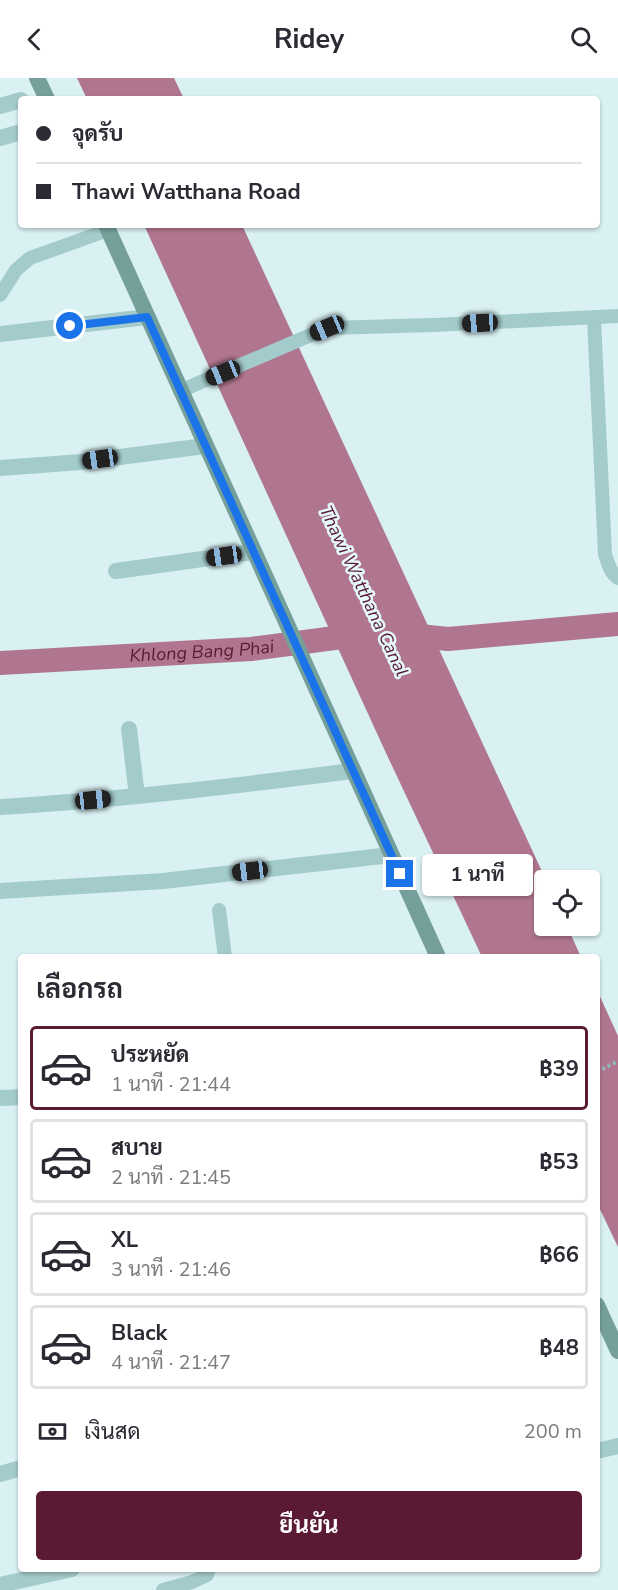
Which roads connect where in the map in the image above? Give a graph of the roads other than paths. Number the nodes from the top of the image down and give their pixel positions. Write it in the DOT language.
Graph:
graph roads {
  1 [pos="18,101"];
  2 [pos="0,106"];
  3 [pos="18,133"];
  4 [pos="0,138"];
  5 [pos="105,228"];
  6 [pos="107,228"];
  7 [pos="0,295"];
  8 [pos="618,316"];
  9 [pos="147,317"];
  10 [pos="594,318"];
  11 [pos="0,334"];
  12 [pos="180,391"];
  13 [pos="206,446"];
  14 [pos="0,468"];
  15 [pos="253,552"];
  16 [pos="116,571"];
  17 [pos="618,578"];
  18 [pos="129,729"];
  19 [pos="352,771"];
  20 [pos="137,796"];
  21 [pos="0,807"];
  22 [pos="391,855"];
  23 [pos="0,891"];
  24 [pos="219,910"];
  25 [pos="225,954"];
  26 [pos="437,954"];
  27 [pos="18,1097"];
  28 [pos="0,1098"];
  29 [pos="600,1312"];
  30 [pos="618,1351"];
  31 [pos="618,1446"];
  32 [pos="600,1450"];
  33 [pos="18,1469"];
  34 [pos="0,1474"];
  35 [pos="58,1572"];
  36 [pos="208,1572"];
  37 [pos="0,1585"];
  38 [pos="163,1590"];
  1 -- 2 [label="street"];
  3 -- 4 [label="street"];
  5 -- 7 [label="lane"];
  6 -- 9 [label="main road"];
  8 -- 10 [label="lane"];
  9 -- 11 [label="street"];
  9 -- 12 [label="main road"];
  10 -- 12 [label="lane"];
  10 -- 17 [label="lane"];
  12 -- 13 [label="main road"];
  13 -- 14 [label="street"];
  13 -- 15 [label="main road"];
  15 -- 16 [label="street"];
  15 -- 19 [label="main road"];
  18 -- 20 [label="street"];
  19 -- 20 [label="street"];
  19 -- 22 [label="main road"];
  20 -- 21 [label="street"];
  22 -- 23 [label="street"];
  22 -- 26 [label="main road"];
  24 -- 25 [label="lane"];
  27 -- 28 [label="street"];
  29 -- 30 [label="main road"];
  31 -- 32 [label="street"];
  33 -- 34 [label="street"];
  35 -- 37 [label="street"];
  36 -- 38 [label="lane"];
}
